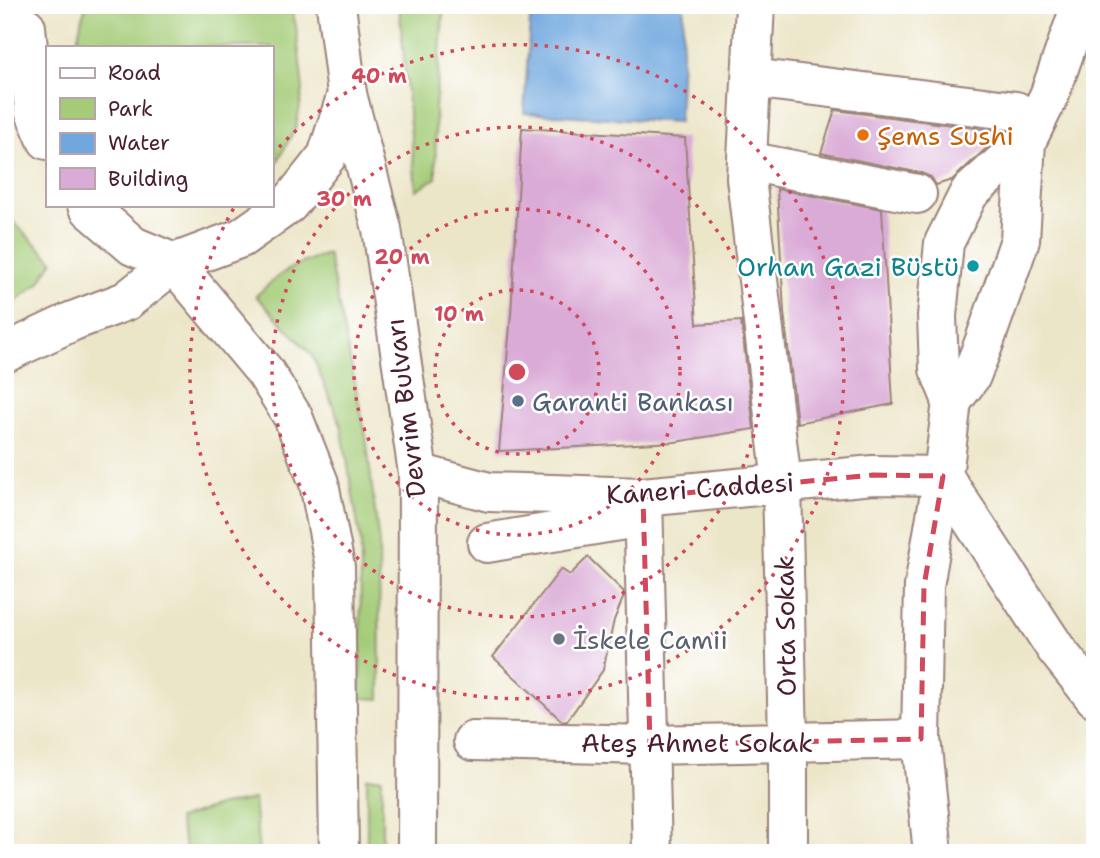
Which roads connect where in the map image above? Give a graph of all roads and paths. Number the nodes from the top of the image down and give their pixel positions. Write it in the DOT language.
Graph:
graph roads {
  1 [pos="337,5"];
  2 [pos="755,5"];
  3 [pos="1081,5"];
  4 [pos="29,16"];
  5 [pos="5,77"];
  6 [pos="752,78"];
  7 [pos="347,94"];
  8 [pos="1021,126"];
  9 [pos="46,139"];
  10 [pos="747,161"];
  11 [pos="917,194"];
  12 [pos="88,206"];
  13 [pos="174,263"];
  14 [pos="5,353"];
  15 [pos="952,401"];
  16 [pos="418,473"];
  17 [pos="943,476"];
  18 [pos="782,483"];
  19 [pos="643,507"];
  20 [pos="487,543"];
  21 [pos="1095,698"];
  22 [pos="921,739"];
  23 [pos="473,741"];
  24 [pos="788,742"];
  25 [pos="650,745"];
  26 [pos="339,853"];
  27 [pos="417,853"];
  28 [pos="652,853"];
  29 [pos="788,853"];
  30 [pos="933,853"];
  1 -- 7 [label="street, Devrim Bulvarı"];
  2 -- 6 [label="street, Orta Sokak"];
  3 -- 8 [label="street"];
  4 -- 5 [label="street"];
  4 -- 9 [label="street"];
  6 -- 8 [label="street"];
  6 -- 10 [label="street, Orta Sokak"];
  7 -- 13 [label="street"];
  7 -- 16 [label="street, Devrim Bulvarı"];
  8 -- 15 [label="street"];
  8 -- 15 [label="street"];
  10 -- 11 [label="street"];
  10 -- 18 [label="street, Orta Sokak"];
  12 -- 13 [label="street"];
  13 -- 14 [label="street"];
  13 -- 26 [label="street"];
  15 -- 17 [label="street"];
  16 -- 19 [label="street, Kaneri Caddesi"];
  16 -- 27 [label="street, Devrim Bulvarı"];
  17 -- 18 [label="street, Kaneri Caddesi"];
  17 -- 21 [label="street"];
  17 -- 22 [label="street"];
  18 -- 19 [label="street, Kaneri Caddesi"];
  18 -- 24 [label="street, Orta Sokak"];
  19 -- 20 [label="street"];
  19 -- 25 [label="street"];
  22 -- 24 [label="street, Ateş Ahmet Sokak"];
  22 -- 30 [label="street"];
  23 -- 25 [label="street, Ateş Ahmet Sokak"];
  24 -- 25 [label="street, Ateş Ahmet Sokak"];
  24 -- 29 [label="street, Orta Sokak"];
  25 -- 28 [label="street"];
}
